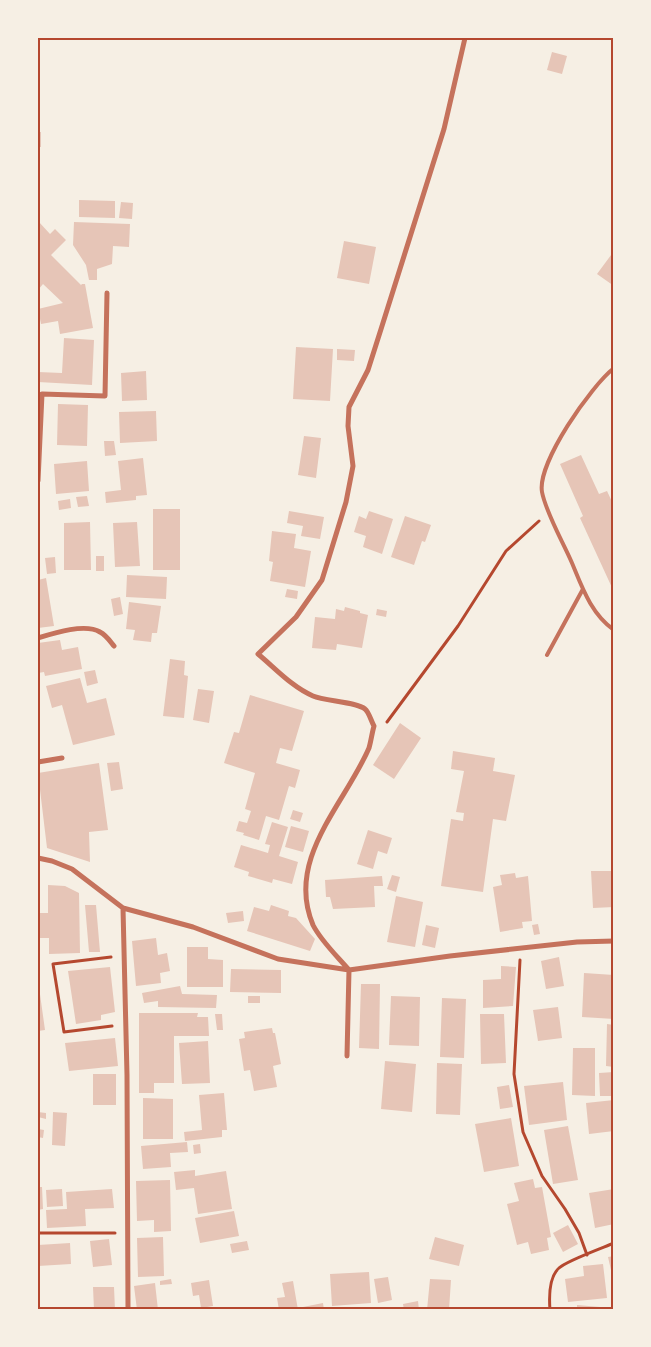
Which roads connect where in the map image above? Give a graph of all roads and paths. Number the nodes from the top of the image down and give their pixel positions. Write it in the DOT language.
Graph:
graph roads {
  1 [pos="465,38"];
  2 [pos="107,293"];
  3 [pos="614,368"];
  4 [pos="38,482"];
  5 [pos="550,512"];
  6 [pos="583,589"];
  7 [pos="614,630"];
  8 [pos="38,638"];
  9 [pos="114,646"];
  10 [pos="547,655"];
  11 [pos="386,724"];
  12 [pos="62,758"];
  13 [pos="38,762"];
  14 [pos="38,858"];
  15 [pos="123,908"];
  16 [pos="614,941"];
  17 [pos="520,948"];
  18 [pos="124,956"];
  19 [pos="349,970"];
  20 [pos="126,1024"];
  21 [pos="347,1056"];
  22 [pos="128,1233"];
  23 [pos="38,1234"];
  24 [pos="614,1243"];
  25 [pos="587,1255"];
  26 [pos="128,1310"];
  27 [pos="550,1310"];
  1 -- 19 [label="street"];
  2 -- 4 [label="street"];
  3 -- 5 [label="lane"];
  5 -- 6 [label="lane"];
  5 -- 11 [label="path"];
  6 -- 7 [label="lane"];
  6 -- 10 [label="lane"];
  8 -- 9 [label="street"];
  12 -- 13 [label="street"];
  14 -- 15 [label="street"];
  15 -- 18 [label="street"];
  15 -- 19 [label="street"];
  16 -- 17 [label="street"];
  17 -- 19 [label="street"];
  17 -- 25 [label="path"];
  18 -- 20 [label="street"];
  18 -- 20 [label="path"];
  19 -- 21 [label="street"];
  20 -- 22 [label="street"];
  22 -- 23 [label="path"];
  22 -- 26 [label="street"];
  24 -- 25 [label="path"];
  25 -- 27 [label="path"];
}
